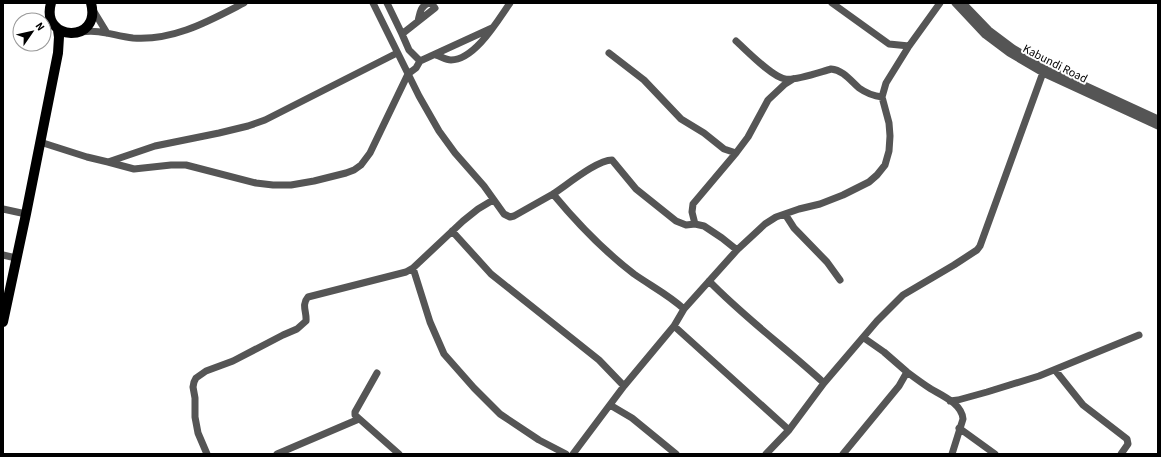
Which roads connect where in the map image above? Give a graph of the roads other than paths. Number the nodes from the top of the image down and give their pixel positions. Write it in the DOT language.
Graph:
graph roads {
  1 [pos="244,3"];
  2 [pos="373,3"];
  3 [pos="387,3"];
  4 [pos="428,3"];
  5 [pos="510,3"];
  6 [pos="832,3"];
  7 [pos="940,3"];
  8 [pos="955,3"];
  9 [pos="963,3"];
  10 [pos="49,5"];
  11 [pos="92,7"];
  12 [pos="492,28"];
  13 [pos="58,30"];
  14 [pos="79,33"];
  15 [pos="107,33"];
  16 [pos="402,34"];
  17 [pos="736,42"];
  18 [pos="909,46"];
  19 [pos="58,53"];
  20 [pos="397,53"];
  21 [pos="609,53"];
  22 [pos="436,54"];
  23 [pos="420,61"];
  24 [pos="1044,70"];
  25 [pos="408,74"];
  26 [pos="793,79"];
  27 [pos="882,97"];
  28 [pos="1158,119"];
  29 [pos="1158,126"];
  30 [pos="40,142"];
  31 [pos="736,153"];
  32 [pos="108,162"];
  33 [pos="553,194"];
  34 [pos="493,200"];
  35 [pos="3,209"];
  36 [pos="26,214"];
  37 [pos="785,214"];
  38 [pos="694,224"];
  39 [pos="452,231"];
  40 [pos="737,250"];
  41 [pos="3,255"];
  42 [pos="16,258"];
  43 [pos="413,268"];
  44 [pos="840,280"];
  45 [pos="709,281"];
  46 [pos="684,310"];
  47 [pos="3,322"];
  48 [pos="674,326"];
  49 [pos="1139,335"];
  50 [pos="864,338"];
  51 [pos="1055,370"];
  52 [pos="907,372"];
  53 [pos="377,373"];
  54 [pos="824,383"];
  55 [pos="624,386"];
  56 [pos="950,401"];
  57 [pos="610,404"];
  58 [pos="359,419"];
  59 [pos="959,428"];
  60 [pos="788,430"];
  61 [pos="207,454"];
  62 [pos="277,454"];
  63 [pos="400,454"];
  64 [pos="566,454"];
  65 [pos="573,454"];
  66 [pos="676,454"];
  67 [pos="766,454"];
  68 [pos="844,454"];
  69 [pos="952,454"];
  70 [pos="995,454"];
  71 [pos="1121,454"];
  1 -- 15 [label="street"];
  2 -- 20 [label="street"];
  3 -- 16 [label="street"];
  4 -- 16 [label="street"];
  5 -- 12 [label="street"];
  6 -- 18 [label="street"];
  7 -- 18 [label="street"];
  8 -- 24 [label="street, Kabundi Road"];
  9 -- 24 [label="street, Kabundi Road"];
  10 -- 13 [label="highway"];
  11 -- 14 [label="highway"];
  11 -- 15 [label="street"];
  12 -- 22 [label="street"];
  12 -- 22 [label="street"];
  13 -- 14 [label="highway"];
  13 -- 19 [label="highway"];
  14 -- 15 [label="street"];
  14 -- 19 [label="highway"];
  16 -- 23 [label="street"];
  17 -- 26 [label="street"];
  18 -- 27 [label="street"];
  19 -- 30 [label="highway"];
  20 -- 25 [label="street"];
  20 -- 32 [label="street"];
  21 -- 31 [label="street"];
  22 -- 23 [label="street"];
  23 -- 25 [label="street"];
  24 -- 28 [label="street, Kabundi Road"];
  24 -- 29 [label="street, Kabundi Road"];
  24 -- 50 [label="street"];
  25 -- 32 [label="street"];
  25 -- 34 [label="street"];
  26 -- 27 [label="street"];
  26 -- 31 [label="street"];
  27 -- 37 [label="street"];
  30 -- 32 [label="street"];
  30 -- 36 [label="highway"];
  31 -- 38 [label="street"];
  33 -- 34 [label="street"];
  33 -- 38 [label="street"];
  33 -- 46 [label="street"];
  34 -- 39 [label="street"];
  35 -- 36 [label="street"];
  36 -- 42 [label="highway"];
  37 -- 40 [label="street"];
  37 -- 44 [label="street"];
  38 -- 40 [label="street"];
  39 -- 43 [label="street"];
  39 -- 55 [label="street"];
  40 -- 45 [label="street"];
  41 -- 42 [label="street"];
  42 -- 47 [label="highway"];
  43 -- 61 [label="street"];
  43 -- 64 [label="street"];
  45 -- 46 [label="street"];
  45 -- 54 [label="street"];
  46 -- 48 [label="street"];
  48 -- 55 [label="street"];
  48 -- 60 [label="street"];
  49 -- 51 [label="street"];
  50 -- 52 [label="street"];
  50 -- 54 [label="street"];
  51 -- 56 [label="street"];
  51 -- 71 [label="street"];
  52 -- 56 [label="street"];
  52 -- 68 [label="street"];
  53 -- 58 [label="street"];
  54 -- 60 [label="street"];
  55 -- 57 [label="street"];
  56 -- 59 [label="street"];
  57 -- 65 [label="street"];
  57 -- 66 [label="street"];
  58 -- 62 [label="street"];
  58 -- 63 [label="street"];
  59 -- 69 [label="street"];
  59 -- 70 [label="street"];
  60 -- 67 [label="street"];
}
